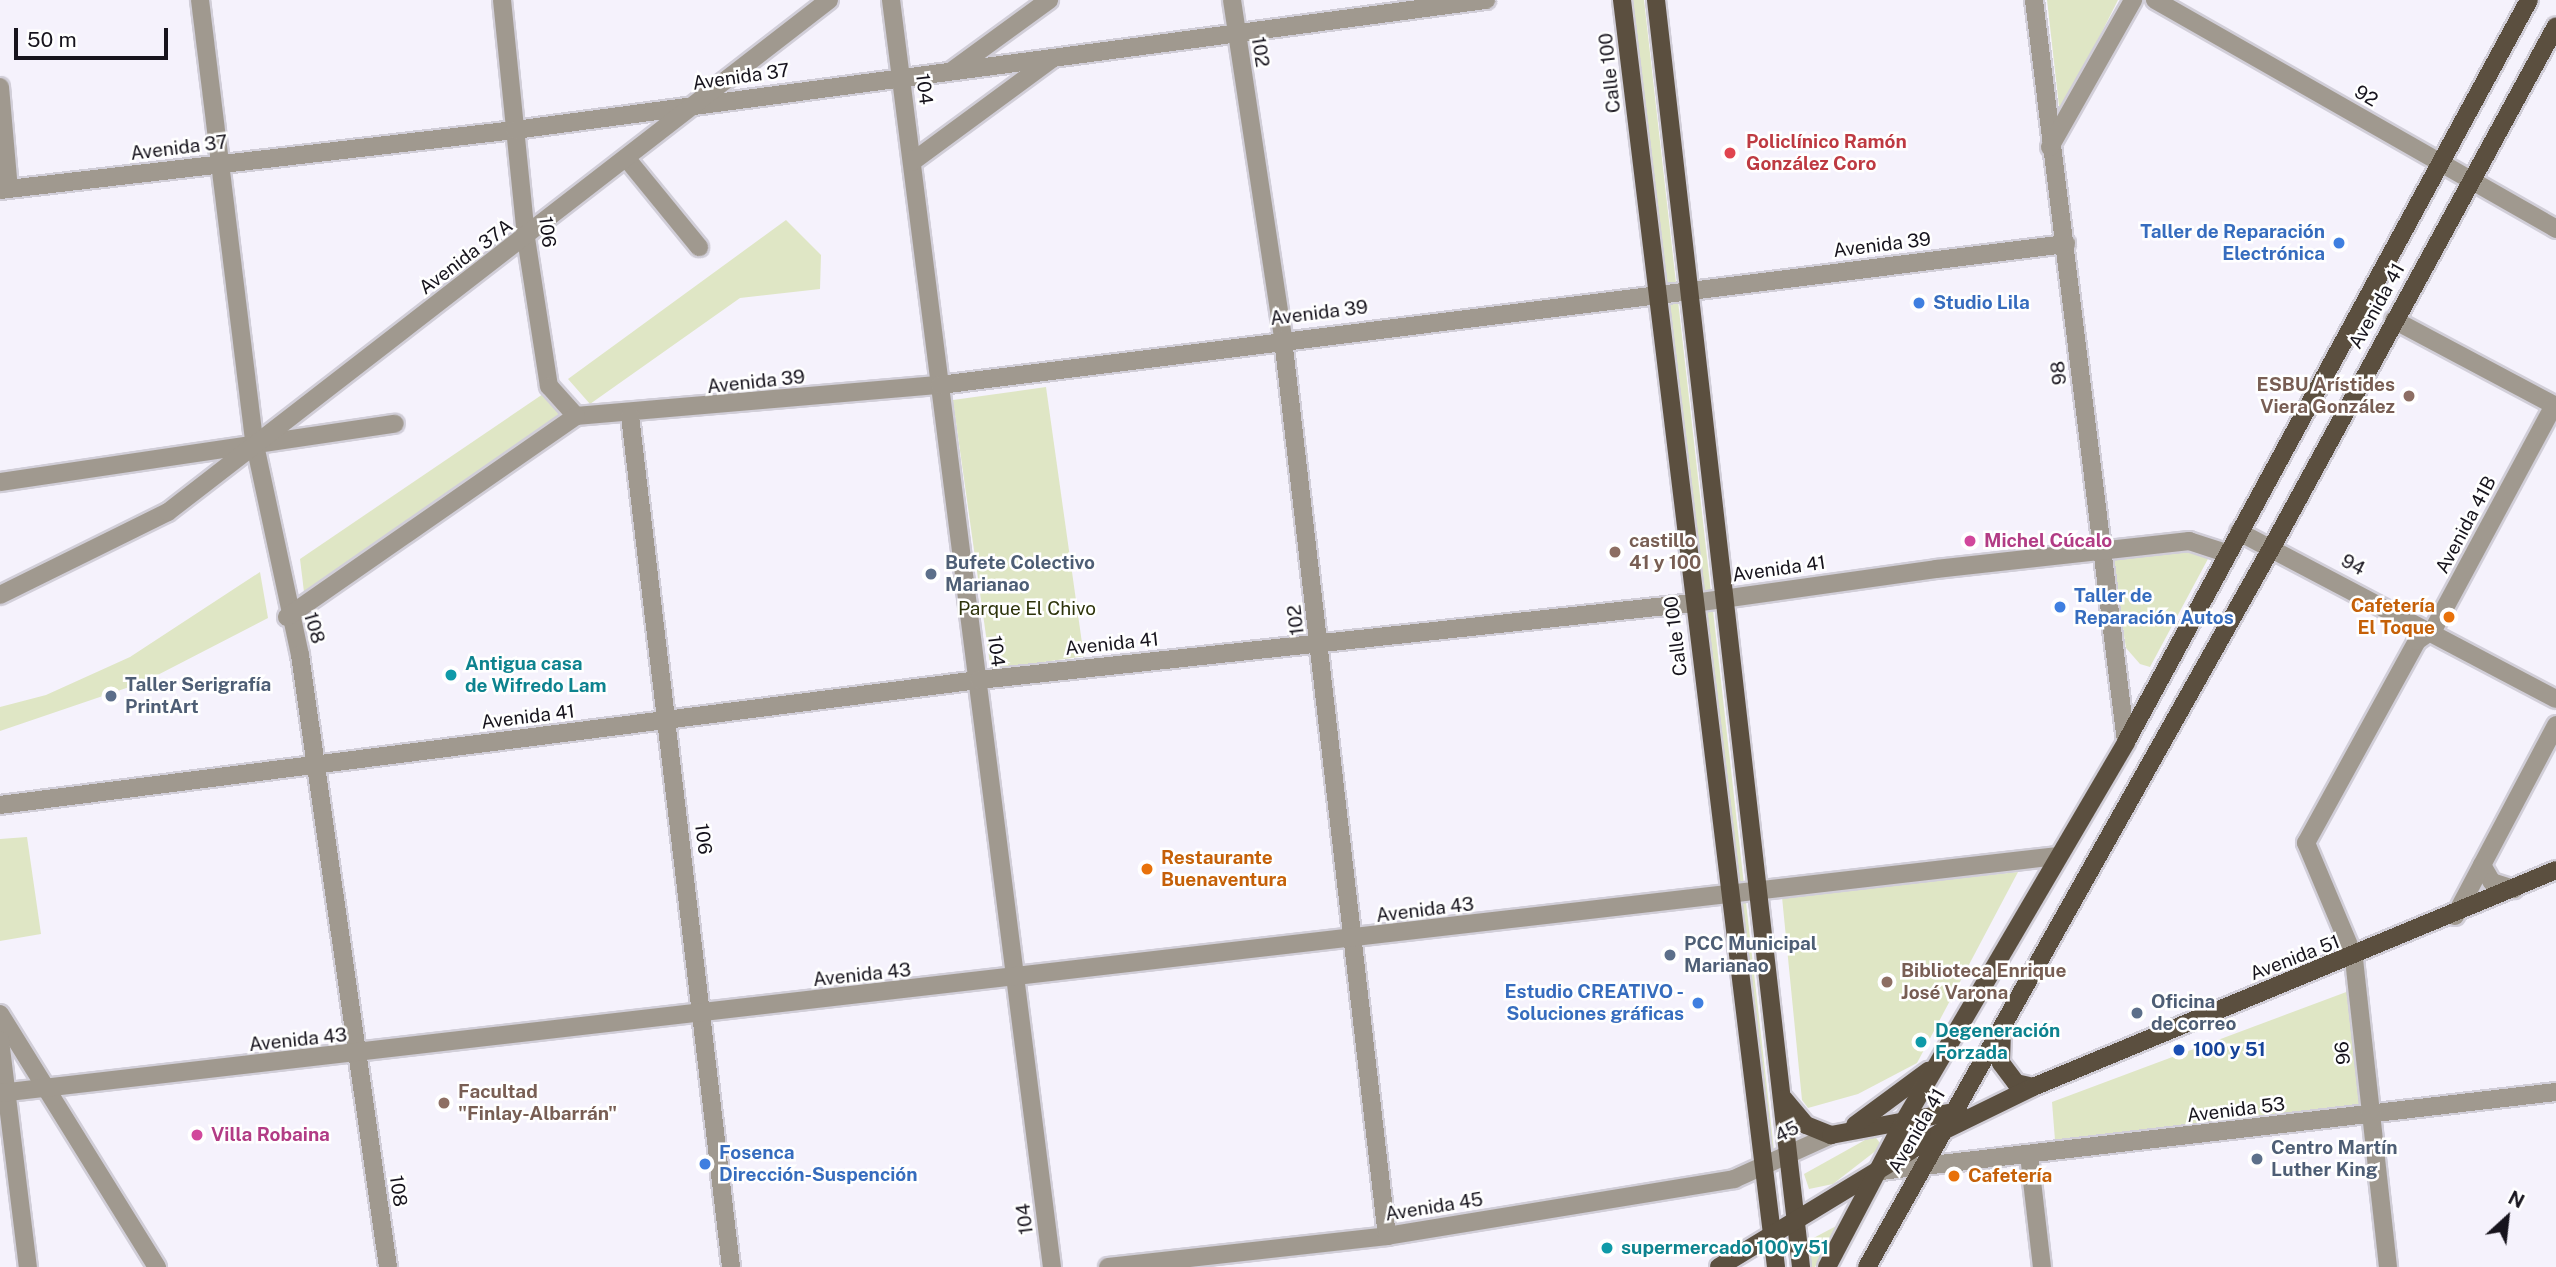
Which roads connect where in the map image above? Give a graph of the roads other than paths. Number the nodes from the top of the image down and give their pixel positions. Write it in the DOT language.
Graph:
graph roads {
  1 [pos="200,0"];
  2 [pos="502,0"];
  3 [pos="829,0"];
  4 [pos="891,0"];
  5 [pos="1049,0"];
  6 [pos="1232,0"];
  7 [pos="1486,0"];
  8 [pos="1622,0"];
  9 [pos="1656,0"];
  10 [pos="2034,0"];
  11 [pos="2133,0"];
  12 [pos="2155,0"];
  13 [pos="2529,0"];
  14 [pos="2556,26"];
  15 [pos="1236,30"];
  16 [pos="1054,57"];
  17 [pos="951,71"];
  18 [pos="901,75"];
  19 [pos="0,87"];
  20 [pos="704,103"];
  21 [pos="515,130"];
  22 [pos="2050,147"];
  23 [pos="627,159"];
  24 [pos="2439,161"];
  25 [pos="912,162"];
  26 [pos="219,164"];
  27 [pos="2470,180"];
  28 [pos="5,189"];
  29 [pos="2556,229"];
  30 [pos="526,238"];
  31 [pos="2066,244"];
  32 [pos="699,247"];
  33 [pos="1689,289"];
  34 [pos="1656,293"];
  35 [pos="2394,320"];
  36 [pos="1283,339"];
  37 [pos="940,385"];
  38 [pos="2555,406"];
  39 [pos="576,416"];
  40 [pos="630,416"];
  41 [pos="395,424"];
  42 [pos="255,445"];
  43 [pos="0,482"];
  44 [pos="2239,532"];
  45 [pos="2272,547"];
  46 [pos="2100,552"];
  47 [pos="2227,553"];
  48 [pos="0,595"];
  49 [pos="1724,598"];
  50 [pos="1694,603"];
  51 [pos="287,617"];
  52 [pos="2433,631"];
  53 [pos="1320,642"];
  54 [pos="979,680"];
  55 [pos="2556,699"];
  56 [pos="667,722"];
  57 [pos="2556,725"];
  58 [pos="2126,741"];
  59 [pos="316,763"];
  60 [pos="0,805"];
  61 [pos="2306,843"];
  62 [pos="2058,856"];
  63 [pos="2482,865"];
  64 [pos="2556,870"];
  65 [pos="2514,889"];
  66 [pos="1756,892"];
  67 [pos="1727,895"];
  68 [pos="2455,916"];
  69 [pos="1355,940"];
  70 [pos="2354,957"];
  71 [pos="1017,979"];
  72 [pos="0,1014"];
  73 [pos="703,1014"];
  74 [pos="2004,1023"];
  75 [pos="0,1040"];
  76 [pos="1943,1054"];
  77 [pos="357,1055"];
  78 [pos="2033,1087"];
  79 [pos="47,1088"];
  80 [pos="1780,1088"];
  81 [pos="2556,1092"];
  82 [pos="2,1093"];
  83 [pos="1952,1113"];
  84 [pos="2370,1114"];
  85 [pos="1904,1121"];
  86 [pos="1838,1132"];
  87 [pos="1939,1133"];
  88 [pos="2029,1155"];
  89 [pos="1787,1157"];
  90 [pos="1921,1164"];
  91 [pos="1762,1168"];
  92 [pos="1881,1171"];
  93 [pos="1796,1220"];
  94 [pos="1771,1234"];
  95 [pos="1387,1236"];
  96 [pos="28,1267"];
  97 [pos="157,1267"];
  98 [pos="388,1267"];
  99 [pos="731,1267"];
  100 [pos="1052,1267"];
  101 [pos="1108,1267"];
  102 [pos="1719,1267"];
  103 [pos="1776,1267"];
  104 [pos="1801,1267"];
  105 [pos="1828,1267"];
  106 [pos="1867,1267"];
  107 [pos="2042,1267"];
  108 [pos="2388,1267"];
  1 -- 26 [label="street, 108"];
  2 -- 21 [label="street, 106"];
  3 -- 20 [label="street, Avenida 37A"];
  4 -- 18 [label="street, 104"];
  5 -- 17 [label="street"];
  6 -- 15 [label="street, 102"];
  7 -- 15 [label="street, Avenida 37"];
  8 -- 34 [label="main road, Calle 100"];
  9 -- 33 [label="main road"];
  10 -- 22 [label="street, 98"];
  11 -- 22 [label="street"];
  12 -- 24 [label="street, 92"];
  13 -- 24 [label="main road, Avenida 41"];
  14 -- 27 [label="main road, Avenida 41"];
  15 -- 16 [label="street, Avenida 37"];
  15 -- 36 [label="street, 102"];
  16 -- 17 [label="street, Avenida 37"];
  16 -- 25 [label="street"];
  17 -- 18 [label="street, Avenida 37"];
  18 -- 20 [label="street, Avenida 37"];
  18 -- 25 [label="street, 104"];
  19 -- 28 [label="street"];
  20 -- 21 [label="street, Avenida 37"];
  20 -- 23 [label="street, Avenida 37A"];
  21 -- 26 [label="street, Avenida 37"];
  21 -- 30 [label="street, 106"];
  22 -- 31 [label="street, 98"];
  23 -- 30 [label="street, Avenida 37A"];
  23 -- 32 [label="street"];
  24 -- 27 [label="street, 92"];
  24 -- 44 [label="main road, Avenida 41"];
  25 -- 37 [label="street, 104"];
  26 -- 28 [label="street, Avenida 37"];
  26 -- 42 [label="street, 108"];
  27 -- 29 [label="street, 92"];
  27 -- 35 [label="main road, Avenida 41"];
  30 -- 39 [label="street, 106"];
  30 -- 42 [label="street, Avenida 37A"];
  31 -- 33 [label="street, Avenida 39"];
  31 -- 46 [label="street, 98"];
  33 -- 34 [label="street, Avenida 39"];
  33 -- 49 [label="main road"];
  34 -- 36 [label="street, Avenida 39"];
  34 -- 50 [label="main road, Calle 100"];
  35 -- 38 [label="street"];
  35 -- 45 [label="main road, Avenida 41"];
  36 -- 37 [label="street, Avenida 39"];
  36 -- 53 [label="street, 102"];
  37 -- 40 [label="street, Avenida 39"];
  37 -- 54 [label="street, 104"];
  38 -- 52 [label="street, Avenida 41B"];
  39 -- 40 [label="street, Avenida 39"];
  39 -- 51 [label="street"];
  40 -- 56 [label="street, 106"];
  41 -- 42 [label="street"];
  42 -- 43 [label="street"];
  42 -- 48 [label="street, Avenida 37A"];
  42 -- 51 [label="street, 108"];
  44 -- 45 [label="street, 94"];
  44 -- 47 [label="main road, Avenida 41"];
  45 -- 52 [label="street, 94"];
  45 -- 74 [label="main road, Avenida 41"];
  46 -- 47 [label="street, Avenida 41"];
  46 -- 49 [label="street, Avenida 41"];
  46 -- 58 [label="street, 98"];
  47 -- 58 [label="main road, Avenida 41"];
  49 -- 50 [label="street, Avenida 41"];
  49 -- 66 [label="main road"];
  50 -- 53 [label="street, Avenida 41"];
  50 -- 67 [label="main road, Calle 100"];
  51 -- 59 [label="street, 108"];
  52 -- 55 [label="street, 94"];
  52 -- 61 [label="street, Avenida 41B"];
  53 -- 54 [label="street, Avenida 41"];
  53 -- 69 [label="street, 102"];
  54 -- 56 [label="street, Avenida 41"];
  54 -- 71 [label="street, 104"];
  56 -- 59 [label="street, Avenida 41"];
  56 -- 73 [label="street, 106"];
  57 -- 63 [label="street"];
  58 -- 62 [label="main road, Avenida 41"];
  59 -- 60 [label="street, Avenida 41"];
  59 -- 77 [label="street, 108"];
  61 -- 70 [label="street, 96"];
  62 -- 66 [label="street"];
  62 -- 76 [label="main road, Avenida 41"];
  63 -- 65 [label="street"];
  63 -- 68 [label="street"];
  64 -- 65 [label="main road, Avenida 51"];
  65 -- 68 [label="main road, Avenida 51"];
  66 -- 67 [label="street, Avenida 43"];
  66 -- 80 [label="main road"];
  67 -- 69 [label="street, Avenida 43"];
  67 -- 91 [label="main road, Calle 100"];
  68 -- 70 [label="main road, Avenida 51"];
  69 -- 71 [label="street, Avenida 43"];
  69 -- 95 [label="street, 102"];
  70 -- 78 [label="main road, Avenida 51"];
  70 -- 84 [label="street, 96"];
  71 -- 73 [label="street, Avenida 43"];
  71 -- 100 [label="street, 104"];
  72 -- 79 [label="street"];
  73 -- 77 [label="street, Avenida 43"];
  73 -- 99 [label="street, 106"];
  74 -- 78 [label="main road"];
  74 -- 83 [label="main road, Avenida 41"];
  75 -- 82 [label="street"];
  76 -- 85 [label="main road, Avenida 41"];
  76 -- 86 [label="main road"];
  77 -- 79 [label="street, Avenida 43"];
  77 -- 98 [label="street, 108"];
  78 -- 83 [label="main road"];
  78 -- 87 [label="main road, Avenida 51"];
  79 -- 82 [label="street, Avenida 43"];
  79 -- 97 [label="street"];
  80 -- 86 [label="main road"];
  80 -- 89 [label="main road"];
  81 -- 84 [label="street, Avenida 53"];
  82 -- 96 [label="street"];
  83 -- 85 [label="main road"];
  83 -- 87 [label="main road, Avenida 41"];
  84 -- 88 [label="street, Avenida 53"];
  84 -- 108 [label="street, 96"];
  85 -- 86 [label="main road"];
  85 -- 92 [label="main road, Avenida 41"];
  86 -- 89 [label="street, 45"];
  87 -- 90 [label="main road, Avenida 41"];
  87 -- 92 [label="main road, Avenida 51"];
  88 -- 90 [label="street, Avenida 53"];
  88 -- 107 [label="street"];
  89 -- 91 [label="street, 45"];
  89 -- 93 [label="main road"];
  90 -- 92 [label="street, Avenida 53"];
  90 -- 106 [label="main road, Avenida 41"];
  91 -- 94 [label="main road, Calle 100"];
  91 -- 95 [label="street, Avenida 45"];
  92 -- 93 [label="main road, Avenida 51"];
  92 -- 105 [label="main road, Avenida 41"];
  93 -- 94 [label="main road, Avenida 51"];
  93 -- 104 [label="main road"];
  94 -- 102 [label="main road, Avenida 51"];
  94 -- 103 [label="main road, Calle 100"];
  95 -- 101 [label="street, Avenida 45"];
}
